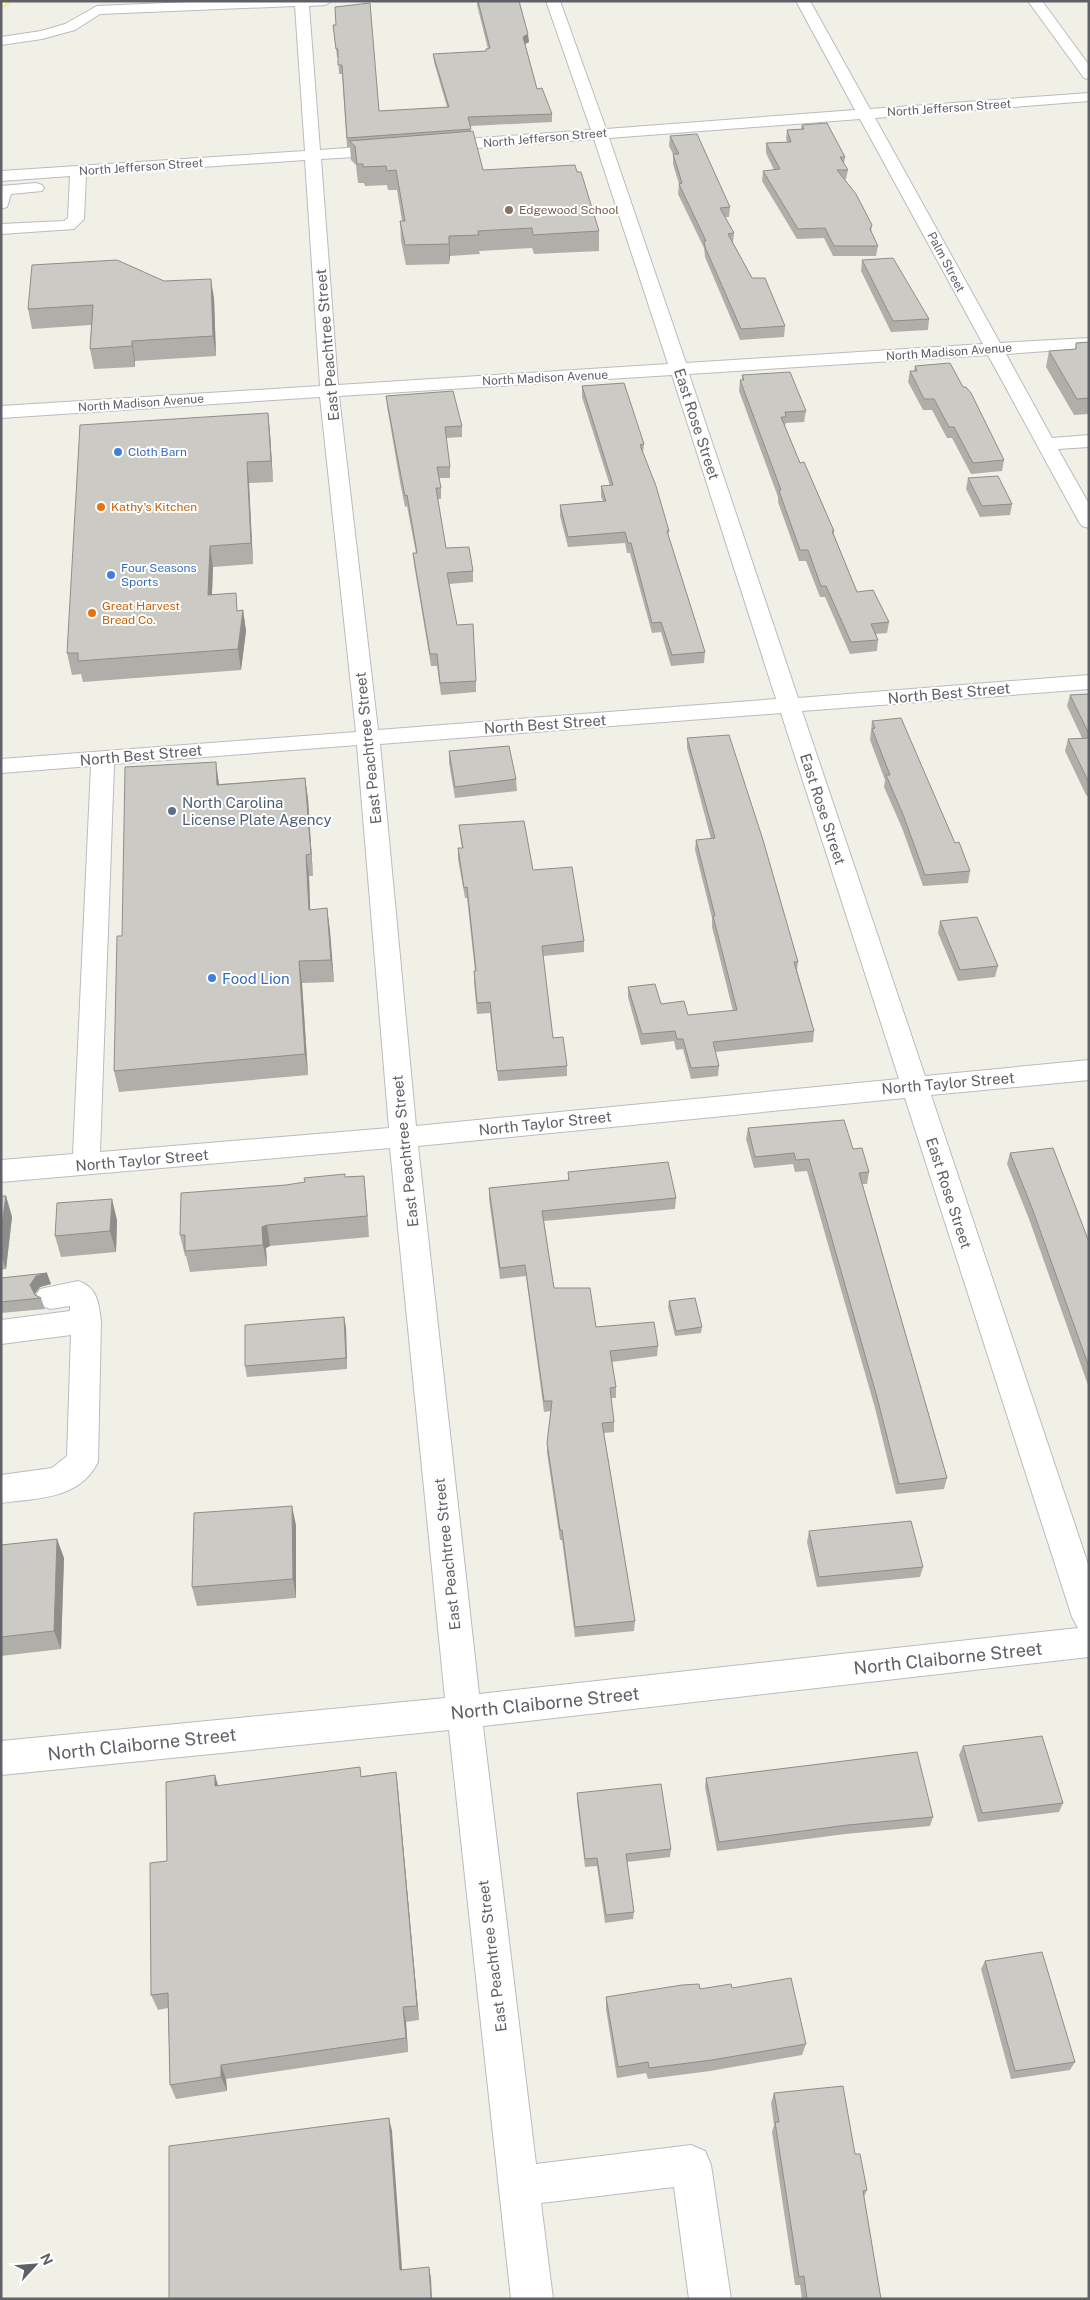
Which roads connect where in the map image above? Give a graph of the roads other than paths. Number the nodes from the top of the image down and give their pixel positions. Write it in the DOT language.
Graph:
graph roads {
  1 [pos="553,1"];
  2 [pos="803,1"];
  3 [pos="1035,1"];
  4 [pos="310,2"];
  5 [pos="91,5"];
  6 [pos="1,41"];
  7 [pos="1089,75"];
  8 [pos="1089,97"];
  9 [pos="867,115"];
  10 [pos="600,133"];
  11 [pos="422,148"];
  12 [pos="402,149"];
  13 [pos="313,156"];
  14 [pos="1,176"];
  15 [pos="78,178"];
  16 [pos="20,182"];
  17 [pos="2,200"];
  18 [pos="1,229"];
  19 [pos="1089,343"];
  20 [pos="993,349"];
  21 [pos="679,370"];
  22 [pos="329,391"];
  23 [pos="1,412"];
  24 [pos="1089,442"];
  25 [pos="1046,444"];
  26 [pos="1089,522"];
  27 [pos="1089,682"];
  28 [pos="790,706"];
  29 [pos="368,737"];
  30 [pos="104,758"];
  31 [pos="1,766"];
  32 [pos="1089,1070"];
  33 [pos="914,1087"];
  34 [pos="403,1138"];
  35 [pos="86,1164"];
  36 [pos="1,1172"];
  37 [pos="50,1297"];
  38 [pos="86,1321"];
  39 [pos="1,1332"];
  40 [pos="1,1489"];
  41 [pos="1089,1617"];
  42 [pos="1089,1642"];
  43 [pos="464,1712"];
  44 [pos="1,1758"];
  45 [pos="519,2186"];
  46 [pos="532,2299"];
  47 [pos="710,2299"];
  1 -- 10 [label="street, East Rose Street"];
  2 -- 9 [label="street, Palm Street"];
  3 -- 7 [label="street"];
  4 -- 5 [label="street"];
  4 -- 13 [label="street, East Peachtree Street"];
  5 -- 6 [label="street"];
  8 -- 9 [label="street, North Jefferson Street"];
  9 -- 10 [label="street, North Jefferson Street"];
  9 -- 20 [label="street, Palm Street"];
  10 -- 11 [label="street, North Jefferson Street"];
  10 -- 21 [label="street, East Rose Street"];
  12 -- 13 [label="street, North Jefferson Street"];
  13 -- 15 [label="street, North Jefferson Street"];
  13 -- 22 [label="street, East Peachtree Street"];
  14 -- 16 [label="street"];
  15 -- 16 [label="street, North Jefferson Street"];
  15 -- 18 [label="street"];
  16 -- 17 [label="street"];
  19 -- 20 [label="street, North Madison Avenue"];
  20 -- 21 [label="street, North Madison Avenue"];
  20 -- 25 [label="street, Palm Street"];
  21 -- 22 [label="street, North Madison Avenue"];
  21 -- 28 [label="street, East Rose Street"];
  22 -- 23 [label="street, North Madison Avenue"];
  22 -- 29 [label="street, East Peachtree Street"];
  24 -- 25 [label="street"];
  25 -- 26 [label="street, Palm Street"];
  27 -- 28 [label="street, North Best Street"];
  28 -- 29 [label="street, North Best Street"];
  28 -- 33 [label="street, East Rose Street"];
  29 -- 30 [label="street, North Best Street"];
  29 -- 34 [label="street, East Peachtree Street"];
  30 -- 31 [label="street, North Best Street"];
  30 -- 35 [label="street"];
  32 -- 33 [label="street, North Taylor Street"];
  33 -- 34 [label="street, North Taylor Street"];
  33 -- 41 [label="street, East Rose Street"];
  34 -- 35 [label="street, North Taylor Street"];
  34 -- 43 [label="street, East Peachtree Street"];
  35 -- 36 [label="street, North Taylor Street"];
  37 -- 38 [label="street"];
  38 -- 39 [label="street"];
  38 -- 40 [label="street"];
  42 -- 43 [label="street, North Claiborne Street"];
  43 -- 44 [label="street, North Claiborne Street"];
  43 -- 45 [label="street, East Peachtree Street"];
  45 -- 46 [label="street, East Peachtree Street"];
  45 -- 47 [label="street"];
}
